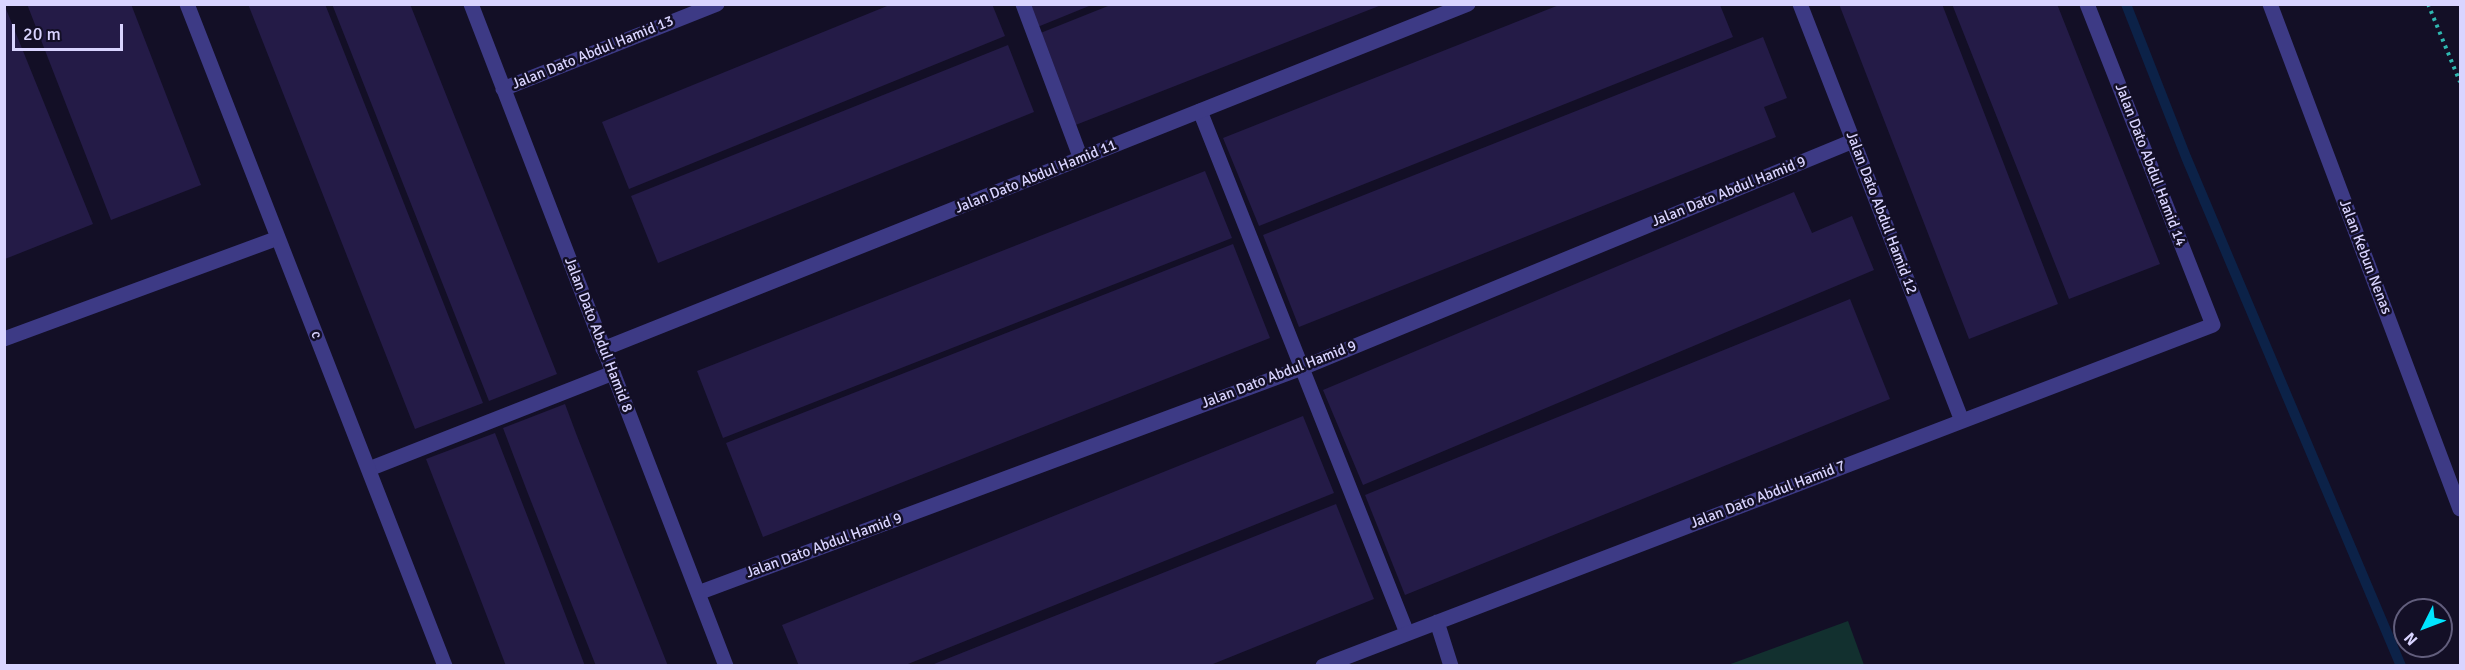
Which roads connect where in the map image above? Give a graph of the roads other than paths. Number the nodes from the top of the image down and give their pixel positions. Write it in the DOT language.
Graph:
graph roads {
  1 [pos="187,4"];
  2 [pos="471,4"];
  3 [pos="717,4"];
  4 [pos="1023,4"];
  5 [pos="1468,4"];
  6 [pos="1800,4"];
  7 [pos="2087,4"];
  8 [pos="2270,4"];
  9 [pos="503,89"];
  10 [pos="1200,111"];
  11 [pos="1853,141"];
  12 [pos="1081,159"];
  13 [pos="278,238"];
  14 [pos="2213,325"];
  15 [pos="4,339"];
  16 [pos="603,349"];
  17 [pos="1302,368"];
  18 [pos="613,373"];
  19 [pos="1962,421"];
  20 [pos="369,469"];
  21 [pos="2460,509"];
  22 [pos="698,593"];
  23 [pos="1437,622"];
  24 [pos="1407,633"];
  25 [pos="445,666"];
  26 [pos="726,666"];
  27 [pos="1323,666"];
  28 [pos="1451,666"];
  1 -- 13 [label="street, c"];
  2 -- 9 [label="street, Jalan Dato Abdul Hamid 8"];
  3 -- 9 [label="street, Jalan Dato Abdul Hamid 13"];
  4 -- 12 [label="street"];
  5 -- 10 [label="street, Jalan Dato Abdul Hamid 11"];
  6 -- 11 [label="street, Jalan Dato Abdul Hamid 12"];
  7 -- 14 [label="street, Jalan Dato Abdul Hamid 14"];
  8 -- 21 [label="street, Jalan Kebun Nenas"];
  9 -- 16 [label="street, Jalan Dato Abdul Hamid 8"];
  10 -- 12 [label="street, Jalan Dato Abdul Hamid 11"];
  10 -- 17 [label="street"];
  11 -- 17 [label="street, Jalan Dato Abdul Hamid 9"];
  11 -- 19 [label="street, Jalan Dato Abdul Hamid 12"];
  12 -- 16 [label="street, Jalan Dato Abdul Hamid 11"];
  13 -- 15 [label="street"];
  13 -- 20 [label="street, c"];
  14 -- 19 [label="street, Jalan Dato Abdul Hamid 7"];
  16 -- 18 [label="street, Jalan Dato Abdul Hamid 8"];
  17 -- 22 [label="street, Jalan Dato Abdul Hamid 9"];
  17 -- 24 [label="street"];
  18 -- 20 [label="street"];
  18 -- 22 [label="street, Jalan Dato Abdul Hamid 8"];
  19 -- 23 [label="street, Jalan Dato Abdul Hamid 7"];
  20 -- 25 [label="street, c"];
  22 -- 26 [label="street, Jalan Dato Abdul Hamid 8"];
  23 -- 24 [label="street, Jalan Dato Abdul Hamid 7"];
  23 -- 28 [label="street"];
  24 -- 27 [label="street, Jalan Dato Abdul Hamid 7"];
}
